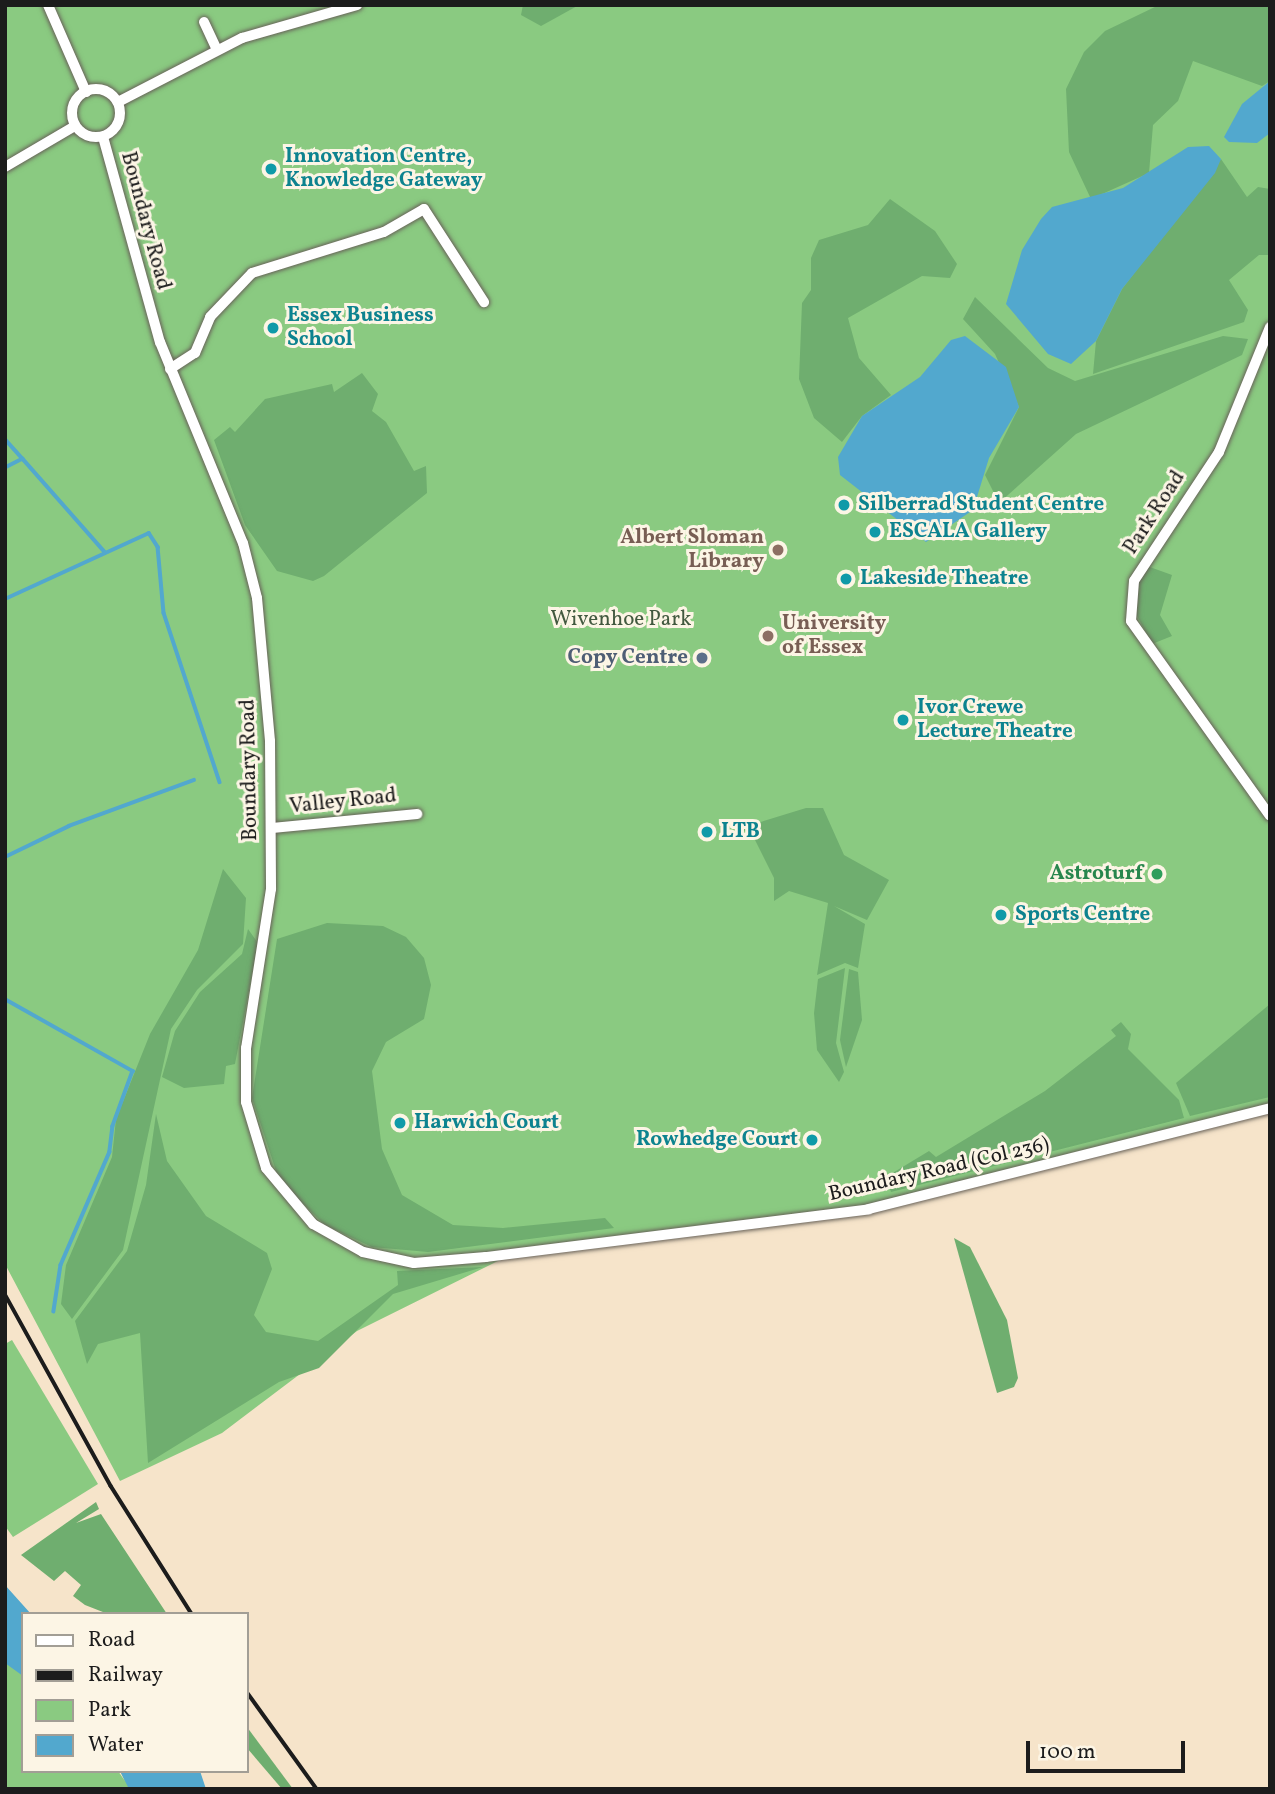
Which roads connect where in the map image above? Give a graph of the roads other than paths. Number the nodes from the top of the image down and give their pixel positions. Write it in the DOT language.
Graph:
graph roads {
  1 [pos="48,5"];
  2 [pos="352,6"];
  3 [pos="204,22"];
  4 [pos="218,50"];
  5 [pos="86,92"];
  6 [pos="118,102"];
  7 [pos="75,126"];
  8 [pos="103,137"];
  9 [pos="5,167"];
  10 [pos="484,302"];
  11 [pos="1270,327"];
  12 [pos="170,369"];
  13 [pos="418,814"];
  14 [pos="1270,816"];
  15 [pos="272,828"];
  16 [pos="1270,1108"];
  17 [pos="486,1257"];
  1 -- 5 [label="street"];
  2 -- 4 [label="street"];
  3 -- 4 [label="street"];
  4 -- 6 [label="street"];
  5 -- 6 [label="street"];
  5 -- 7 [label="street"];
  6 -- 8 [label="street"];
  7 -- 8 [label="street"];
  7 -- 9 [label="street"];
  8 -- 12 [label="street, Boundary Road"];
  10 -- 12 [label="street"];
  11 -- 14 [label="street, Park Road"];
  12 -- 15 [label="street, Boundary Road"];
  13 -- 15 [label="street, Valley Road"];
  15 -- 17 [label="street, Boundary Road"];
  16 -- 17 [label="street, Boundary Road (Col 236)"];
}
